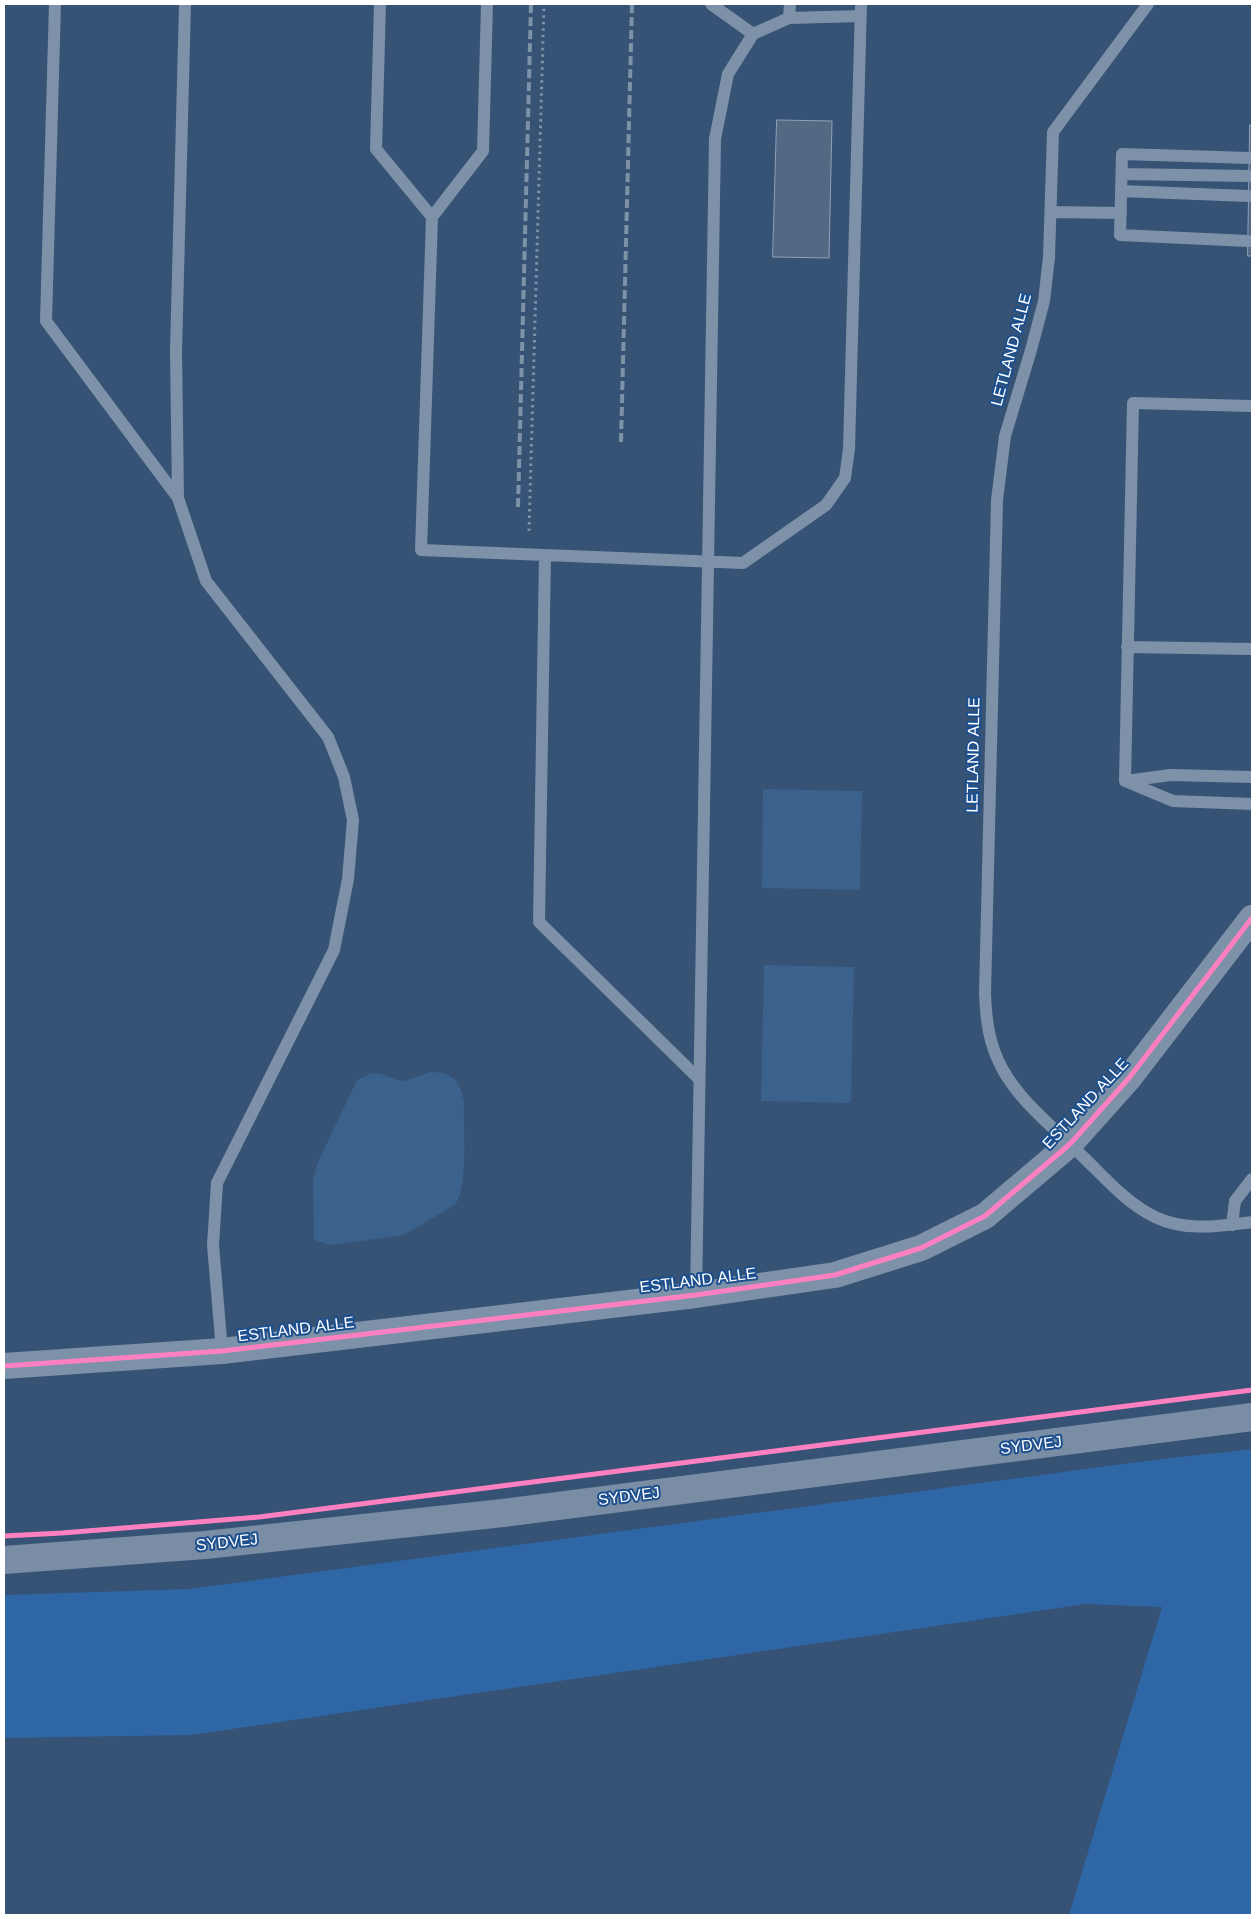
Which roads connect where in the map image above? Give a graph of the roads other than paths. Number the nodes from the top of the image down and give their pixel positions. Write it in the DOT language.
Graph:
graph roads {
  1 [pos="55,4"];
  2 [pos="185,4"];
  3 [pos="380,4"];
  4 [pos="487,4"];
  5 [pos="711,4"];
  6 [pos="790,4"];
  7 [pos="1148,4"];
  8 [pos="861,10"];
  9 [pos="789,18"];
  10 [pos="753,34"];
  11 [pos="1250,158"];
  12 [pos="1122,174"];
  13 [pos="1249,176"];
  14 [pos="1121,191"];
  15 [pos="1248,196"];
  16 [pos="1051,212"];
  17 [pos="1121,214"];
  18 [pos="432,217"];
  19 [pos="1248,241"];
  20 [pos="1252,406"];
  21 [pos="178,498"];
  22 [pos="545,555"];
  23 [pos="707,561"];
  24 [pos="1127,647"];
  25 [pos="1252,649"];
  26 [pos="1252,777"];
  27 [pos="1125,781"];
  28 [pos="1252,804"];
  29 [pos="1252,918"];
  30 [pos="699,1079"];
  31 [pos="1070,1144"];
  32 [pos="1252,1179"];
  33 [pos="1252,1222"];
  34 [pos="1232,1225"];
  35 [pos="696,1295"];
  36 [pos="222,1351"];
  37 [pos="4,1366"];
  38 [pos="1252,1418"];
  39 [pos="4,1560"];
  1 -- 21 [label="lane"];
  2 -- 21 [label="lane"];
  3 -- 18 [label="lane"];
  4 -- 18 [label="lane"];
  5 -- 10 [label="lane"];
  6 -- 9 [label="lane"];
  7 -- 16 [label="lane, LETLAND ALLE"];
  8 -- 9 [label="lane"];
  8 -- 23 [label="lane"];
  9 -- 10 [label="lane"];
  10 -- 23 [label="lane"];
  11 -- 12 [label="lane"];
  12 -- 13 [label="lane"];
  12 -- 14 [label="lane"];
  14 -- 15 [label="lane"];
  14 -- 17 [label="lane"];
  16 -- 17 [label="lane"];
  16 -- 31 [label="lane, LETLAND ALLE"];
  17 -- 19 [label="lane"];
  18 -- 22 [label="lane"];
  20 -- 24 [label="lane"];
  21 -- 36 [label="lane"];
  22 -- 23 [label="lane"];
  22 -- 30 [label="lane"];
  23 -- 30 [label="lane"];
  24 -- 25 [label="lane"];
  24 -- 27 [label="lane"];
  26 -- 27 [label="lane"];
  27 -- 28 [label="lane"];
  29 -- 31 [label="street, ESTLAND ALLE"];
  30 -- 35 [label="lane"];
  31 -- 34 [label="lane, LETLAND ALLE"];
  31 -- 35 [label="street, ESTLAND ALLE"];
  32 -- 34 [label="lane"];
  33 -- 34 [label="lane, LETLAND ALLE"];
  35 -- 36 [label="street, ESTLAND ALLE"];
  36 -- 37 [label="street, ESTLAND ALLE"];
  38 -- 39 [label="main road, SYDVEJ"];
}
